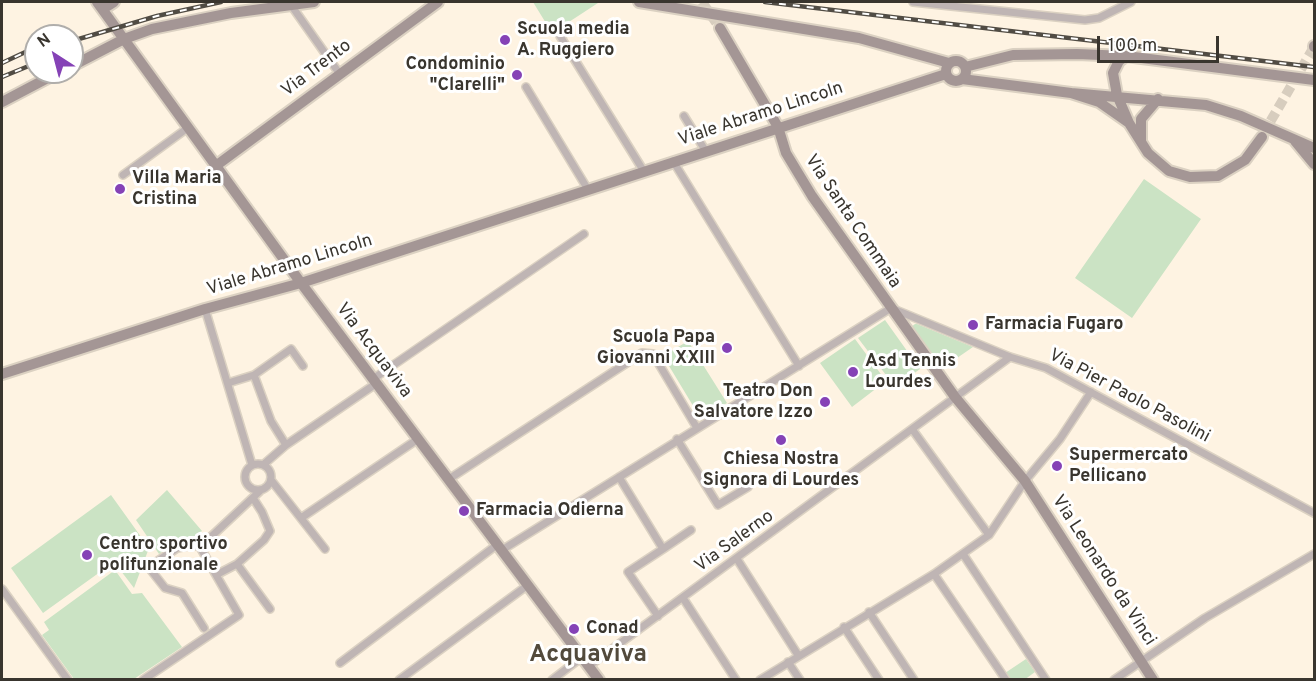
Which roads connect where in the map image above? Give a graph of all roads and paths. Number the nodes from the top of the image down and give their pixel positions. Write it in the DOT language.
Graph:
graph roads {
  1 [pos="114,2"];
  2 [pos="314,2"];
  3 [pos="438,2"];
  4 [pos="639,2"];
  5 [pos="913,2"];
  6 [pos="1131,2"];
  7 [pos="100,5"];
  8 [pos="291,5"];
  9 [pos="720,28"];
  10 [pos="569,30"];
  11 [pos="124,39"];
  12 [pos="1126,56"];
  13 [pos="84,60"];
  14 [pos="965,67"];
  15 [pos="947,68"];
  16 [pos="339,73"];
  17 [pos="962,79"];
  18 [pos="1314,81"];
  19 [pos="37,84"];
  20 [pos="526,87"];
  21 [pos="1071,93"];
  22 [pos="1117,95"];
  23 [pos="1158,99"];
  24 [pos="2,102"];
  25 [pos="684,116"];
  26 [pos="1129,123"];
  27 [pos="189,128"];
  28 [pos="773,129"];
  29 [pos="1262,137"];
  30 [pos="1293,138"];
  31 [pos="1141,140"];
  32 [pos="1314,148"];
  33 [pos="705,150"];
  34 [pos="673,161"];
  35 [pos="1314,164"];
  36 [pos="217,165"];
  37 [pos="643,170"];
  38 [pos="123,175"];
  39 [pos="587,188"];
  40 [pos="584,234"];
  41 [pos="301,283"];
  42 [pos="891,308"];
  43 [pos="205,309"];
  44 [pos="1010,357"];
  45 [pos="303,366"];
  46 [pos="799,366"];
  47 [pos="2,374"];
  48 [pos="254,375"];
  49 [pos="375,381"];
  50 [pos="228,383"];
  51 [pos="1091,392"];
  52 [pos="956,398"];
  53 [pos="697,428"];
  54 [pos="912,429"];
  55 [pos="418,439"];
  56 [pos="677,439"];
  57 [pos="286,445"];
  58 [pos="252,465"];
  59 [pos="263,465"];
  60 [pos="619,477"];
  61 [pos="449,479"];
  62 [pos="271,480"];
  63 [pos="1025,481"];
  64 [pos="748,487"];
  65 [pos="260,491"];
  66 [pos="253,498"];
  67 [pos="1314,513"];
  68 [pos="301,518"];
  69 [pos="691,530"];
  70 [pos="988,535"];
  71 [pos="200,547"];
  72 [pos="500,547"];
  73 [pos="325,549"];
  74 [pos="663,549"];
  75 [pos="963,554"];
  76 [pos="1314,554"];
  77 [pos="737,559"];
  78 [pos="237,564"];
  79 [pos="216,574"];
  80 [pos="934,574"];
  81 [pos="528,585"];
  82 [pos="2,589"];
  83 [pos="683,598"];
  84 [pos="270,609"];
  85 [pos="869,612"];
  86 [pos="658,616"];
  87 [pos="844,627"];
  88 [pos="204,628"];
  89 [pos="798,656"];
  90 [pos="586,662"];
  91 [pos="788,662"];
  92 [pos="1143,662"];
  93 [pos="340,663"];
  94 [pos="68,680"];
  95 [pos="143,680"];
  96 [pos="399,680"];
  97 [pos="552,680"];
  98 [pos="599,680"];
  99 [pos="736,680"];
  100 [pos="760,680"];
  101 [pos="800,680"];
  102 [pos="879,680"];
  103 [pos="914,680"];
  104 [pos="1006,680"];
  105 [pos="1046,680"];
  106 [pos="1113,680"];
  107 [pos="1153,680"];
  1 -- 7 [label="street"];
  2 -- 8 [label="street"];
  3 -- 16 [label="street, Via Trento"];
  4 -- 15 [label="street"];
  5 -- 6 [label="street"];
  7 -- 11 [label="street, Via Acquaviva"];
  8 -- 11 [label="street"];
  8 -- 16 [label="street"];
  9 -- 28 [label="street, Via Santa Commaia"];
  10 -- 37 [label="street"];
  11 -- 13 [label="street"];
  11 -- 27 [label="street, Via Acquaviva"];
  12 -- 14 [label="street"];
  12 -- 18 [label="street"];
  12 -- 22 [label="street"];
  14 -- 15 [label="street"];
  14 -- 17 [label="street"];
  15 -- 17 [label="street"];
  15 -- 28 [label="street, Viale Abramo Lincoln"];
  16 -- 36 [label="street, Via Trento"];
  17 -- 21 [label="street"];
  19 -- 24 [label="street"];
  20 -- 39 [label="street"];
  21 -- 22 [label="street"];
  21 -- 26 [label="street"];
  22 -- 23 [label="street"];
  22 -- 26 [label="street"];
  23 -- 30 [label="street"];
  23 -- 31 [label="street"];
  25 -- 33 [label="street"];
  26 -- 31 [label="street"];
  27 -- 36 [label="street, Via Acquaviva"];
  27 -- 38 [label="street"];
  28 -- 33 [label="street, Viale Abramo Lincoln"];
  28 -- 42 [label="street, Via Santa Commaia"];
  29 -- 31 [label="street"];
  30 -- 32 [label="street"];
  30 -- 35 [label="street"];
  33 -- 34 [label="street, Viale Abramo Lincoln"];
  34 -- 37 [label="street, Viale Abramo Lincoln"];
  34 -- 46 [label="street"];
  36 -- 41 [label="street, Via Acquaviva"];
  37 -- 39 [label="street, Viale Abramo Lincoln"];
  39 -- 41 [label="street, Viale Abramo Lincoln"];
  40 -- 49 [label="street"];
  41 -- 43 [label="street, Viale Abramo Lincoln"];
  41 -- 49 [label="street, Via Acquaviva"];
  42 -- 44 [label="street, Via Pier Paolo Pasolini"];
  42 -- 46 [label="street"];
  42 -- 52 [label="street, Via Santa Commaia"];
  43 -- 47 [label="street, Viale Abramo Lincoln"];
  43 -- 50 [label="street"];
  44 -- 51 [label="street, Via Pier Paolo Pasolini"];
  44 -- 52 [label="street, Via Salerno"];
  45 -- 48 [label="street"];
  46 -- 53 [label="street"];
  48 -- 50 [label="street"];
  48 -- 57 [label="street"];
  49 -- 55 [label="street, Via Acquaviva"];
  49 -- 57 [label="street"];
  50 -- 58 [label="street"];
  51 -- 63 [label="street"];
  51 -- 67 [label="street, Via Pier Paolo Pasolini"];
  52 -- 54 [label="street, Via Salerno"];
  52 -- 63 [label="street, Via Leonardo da Vinci"];
  53 -- 56 [label="street"];
  53 -- 61 [label="street"];
  54 -- 70 [label="street"];
  54 -- 77 [label="street, Via Salerno"];
  55 -- 61 [label="street, Via Acquaviva"];
  55 -- 68 [label="street"];
  56 -- 60 [label="street"];
  56 -- 64 [label="street"];
  57 -- 59 [label="street"];
  58 -- 59 [label="street"];
  58 -- 65 [label="street"];
  59 -- 62 [label="street"];
  60 -- 72 [label="street"];
  60 -- 74 [label="street"];
  61 -- 72 [label="street, Via Acquaviva"];
  62 -- 65 [label="street"];
  62 -- 68 [label="street"];
  63 -- 70 [label="street"];
  63 -- 92 [label="street, Via Leonardo da Vinci"];
  65 -- 66 [label="street"];
  66 -- 71 [label="street"];
  66 -- 78 [label="street"];
  68 -- 73 [label="street"];
  69 -- 74 [label="street"];
  70 -- 75 [label="street"];
  71 -- 79 [label="street"];
  71 -- 88 [label="street"];
  72 -- 81 [label="street, Via Acquaviva"];
  72 -- 93 [label="street"];
  74 -- 86 [label="street"];
  75 -- 80 [label="street"];
  75 -- 105 [label="street"];
  76 -- 92 [label="street"];
  77 -- 83 [label="street, Via Salerno"];
  77 -- 89 [label="street"];
  78 -- 79 [label="street"];
  78 -- 84 [label="street"];
  79 -- 95 [label="street"];
  80 -- 85 [label="street"];
  80 -- 104 [label="street"];
  81 -- 90 [label="street, Via Acquaviva"];
  81 -- 96 [label="street"];
  82 -- 94 [label="street"];
  83 -- 86 [label="street, Via Salerno"];
  83 -- 99 [label="street"];
  85 -- 87 [label="street"];
  85 -- 103 [label="street"];
  86 -- 90 [label="street, Via Salerno"];
  87 -- 89 [label="street"];
  87 -- 102 [label="street"];
  89 -- 91 [label="street"];
  90 -- 97 [label="street, Via Salerno"];
  90 -- 98 [label="street, Via Acquaviva"];
  91 -- 100 [label="street"];
  91 -- 101 [label="street"];
  92 -- 106 [label="street"];
  92 -- 107 [label="street, Via Leonardo da Vinci"];
}
